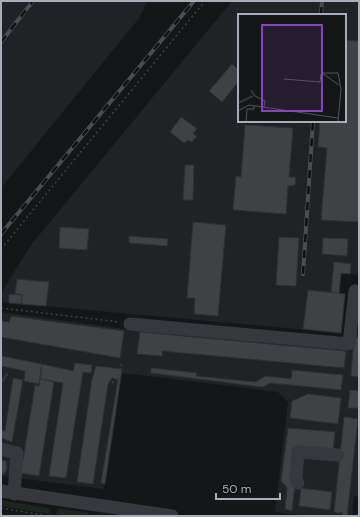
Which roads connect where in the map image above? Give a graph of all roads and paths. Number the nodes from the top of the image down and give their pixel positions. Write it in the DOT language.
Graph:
graph roads {
  1 [pos="205,1"];
  2 [pos="1,249"];
  3 [pos="358,291"];
  4 [pos="1,308"];
  5 [pos="130,324"];
  6 [pos="122,362"];
  7 [pos="112,383"];
  8 [pos="1,449"];
  9 [pos="338,455"];
  10 [pos="298,483"];
  11 [pos="7,492"];
  12 [pos="1,508"];
  13 [pos="49,516"];
  14 [pos="172,516"];
  1 -- 2 [label="path"];
  3 -- 5 [label="street"];
  4 -- 5 [label="path"];
  6 -- 7 [label="path"];
  8 -- 11 [label="street"];
  9 -- 10 [label="street"];
  11 -- 14 [label="street"];
  12 -- 13 [label="path"];
}
